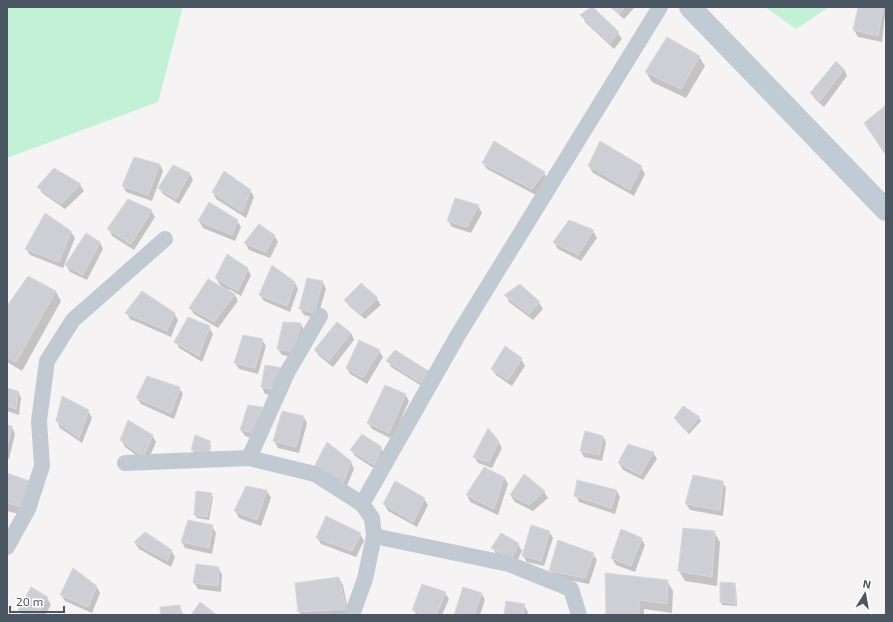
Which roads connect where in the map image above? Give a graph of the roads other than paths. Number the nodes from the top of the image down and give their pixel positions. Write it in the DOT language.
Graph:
graph roads {
  1 [pos="660,7"];
  2 [pos="690,7"];
  3 [pos="886,210"];
  4 [pos="165,239"];
  5 [pos="320,316"];
  6 [pos="249,458"];
  7 [pos="126,463"];
  8 [pos="362,504"];
  9 [pos="374,536"];
  10 [pos="7,547"];
  11 [pos="352,615"];
  12 [pos="579,615"];
  1 -- 8 [label="street"];
  2 -- 3 [label="street"];
  4 -- 10 [label="street"];
  5 -- 6 [label="street"];
  6 -- 7 [label="street"];
  6 -- 8 [label="street"];
  8 -- 9 [label="street"];
  9 -- 11 [label="street"];
  9 -- 12 [label="street"];
}
